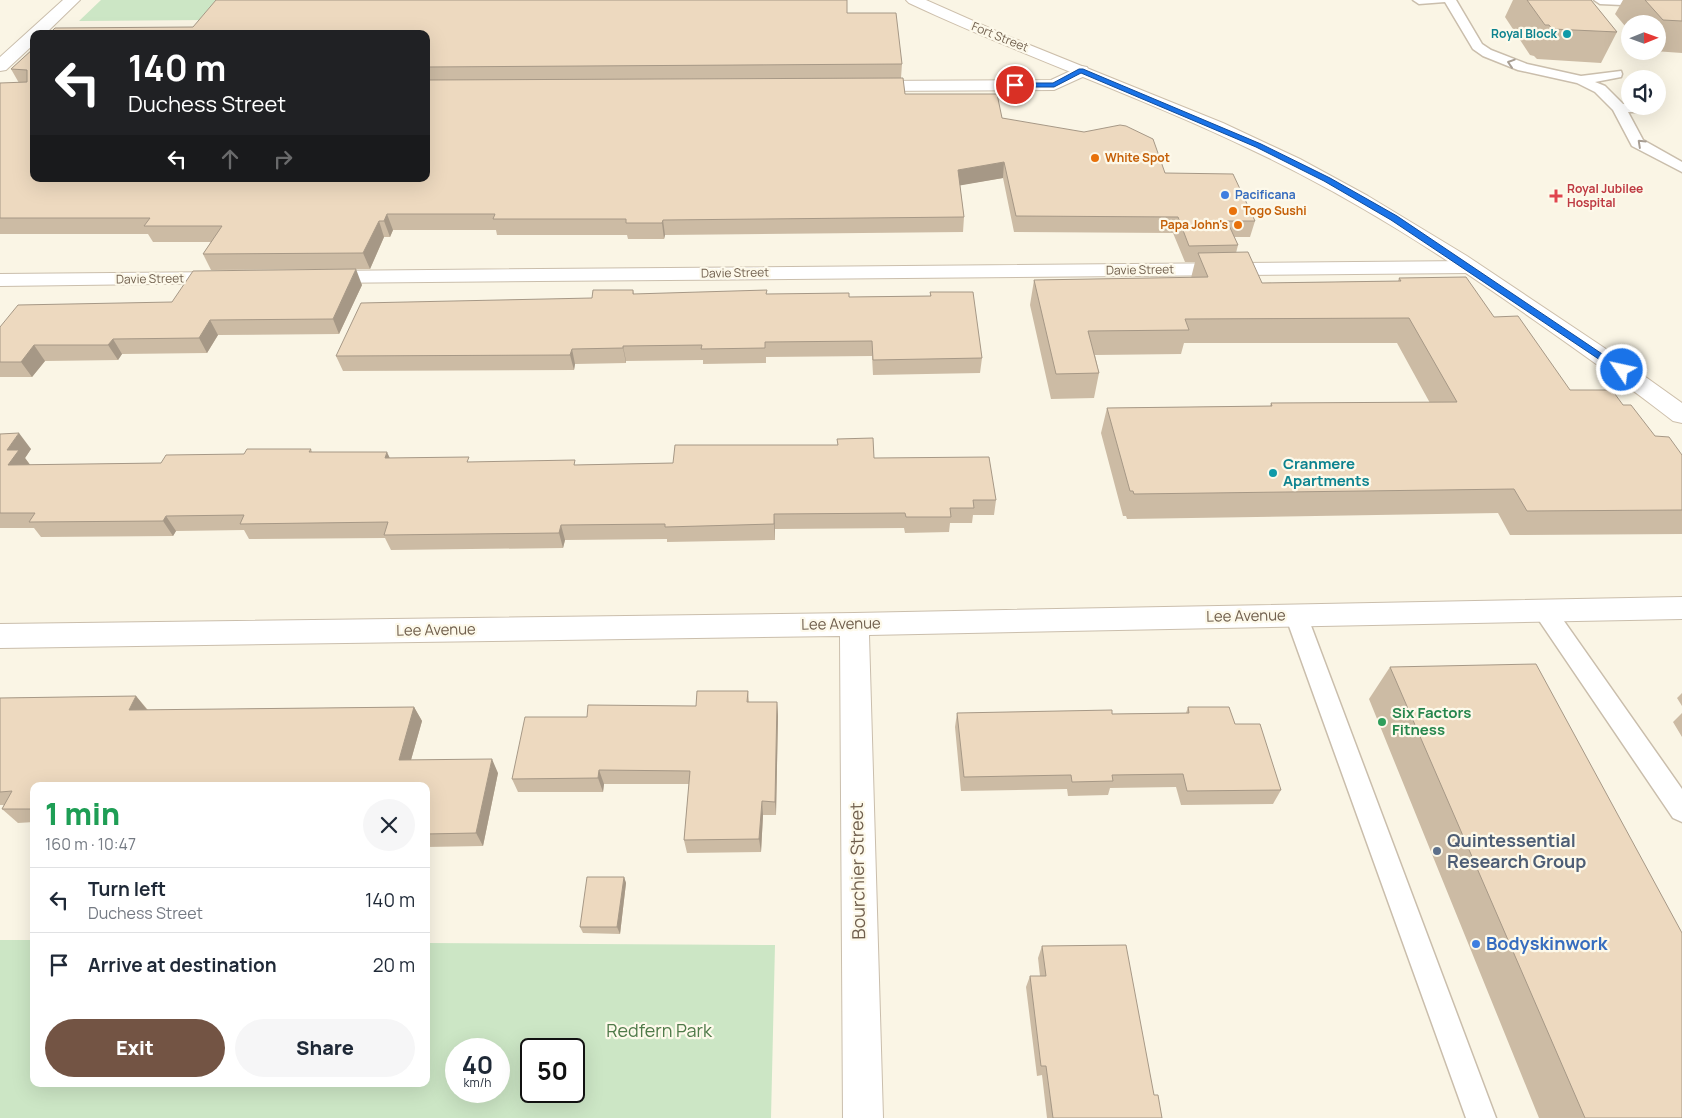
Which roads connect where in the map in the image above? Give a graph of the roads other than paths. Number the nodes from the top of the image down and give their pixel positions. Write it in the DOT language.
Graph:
graph roads {
  1 [pos="72,0"];
  2 [pos="914,0"];
  3 [pos="1419,0"];
  4 [pos="1441,0"];
  5 [pos="1450,0"];
  6 [pos="1600,0"];
  7 [pos="1681,0"];
  8 [pos="40,30"];
  9 [pos="30,39"];
  10 [pos="0,66"];
  11 [pos="1081,71"];
  12 [pos="1616,74"];
  13 [pos="1581,80"];
  14 [pos="845,86"];
  15 [pos="1618,108"];
  16 [pos="1621,108"];
  17 [pos="1682,168"];
  18 [pos="1470,267"];
  19 [pos="299,277"];
  20 [pos="250,278"];
  21 [pos="0,280"];
  22 [pos="1682,415"];
  23 [pos="1682,608"];
  24 [pos="1544,610"];
  25 [pos="1296,615"];
  26 [pos="854,624"];
  27 [pos="0,636"];
  28 [pos="1682,810"];
  29 [pos="863,1118"];
  30 [pos="1482,1118"];
  1 -- 8 [label="street"];
  2 -- 11 [label="street, Fort Street"];
  3 -- 4 [label="lane"];
  13 -- 5 [label="lane, one-way"];
  6 -- 7 [label="lane"];
  9 -- 10 [label="street"];
  11 -- 14 [label="street"];
  11 -- 18 [label="street, Fort Street"];
  12 -- 13 [label="lane"];
  13 -- 15 [label="lane"];
  15 -- 16 [label="lane"];
  17 -- 15 [label="lane, one-way"];
  18 -- 19 [label="street, Davie Street"];
  18 -- 22 [label="street, Fort Street"];
  20 -- 21 [label="street, Davie Street"];
  23 -- 24 [label="street, Lee Avenue"];
  24 -- 25 [label="street, Lee Avenue"];
  24 -- 28 [label="lane"];
  25 -- 26 [label="street, Lee Avenue"];
  25 -- 30 [label="lane"];
  26 -- 27 [label="street, Lee Avenue"];
  26 -- 29 [label="street, Bourchier Street"];
}
